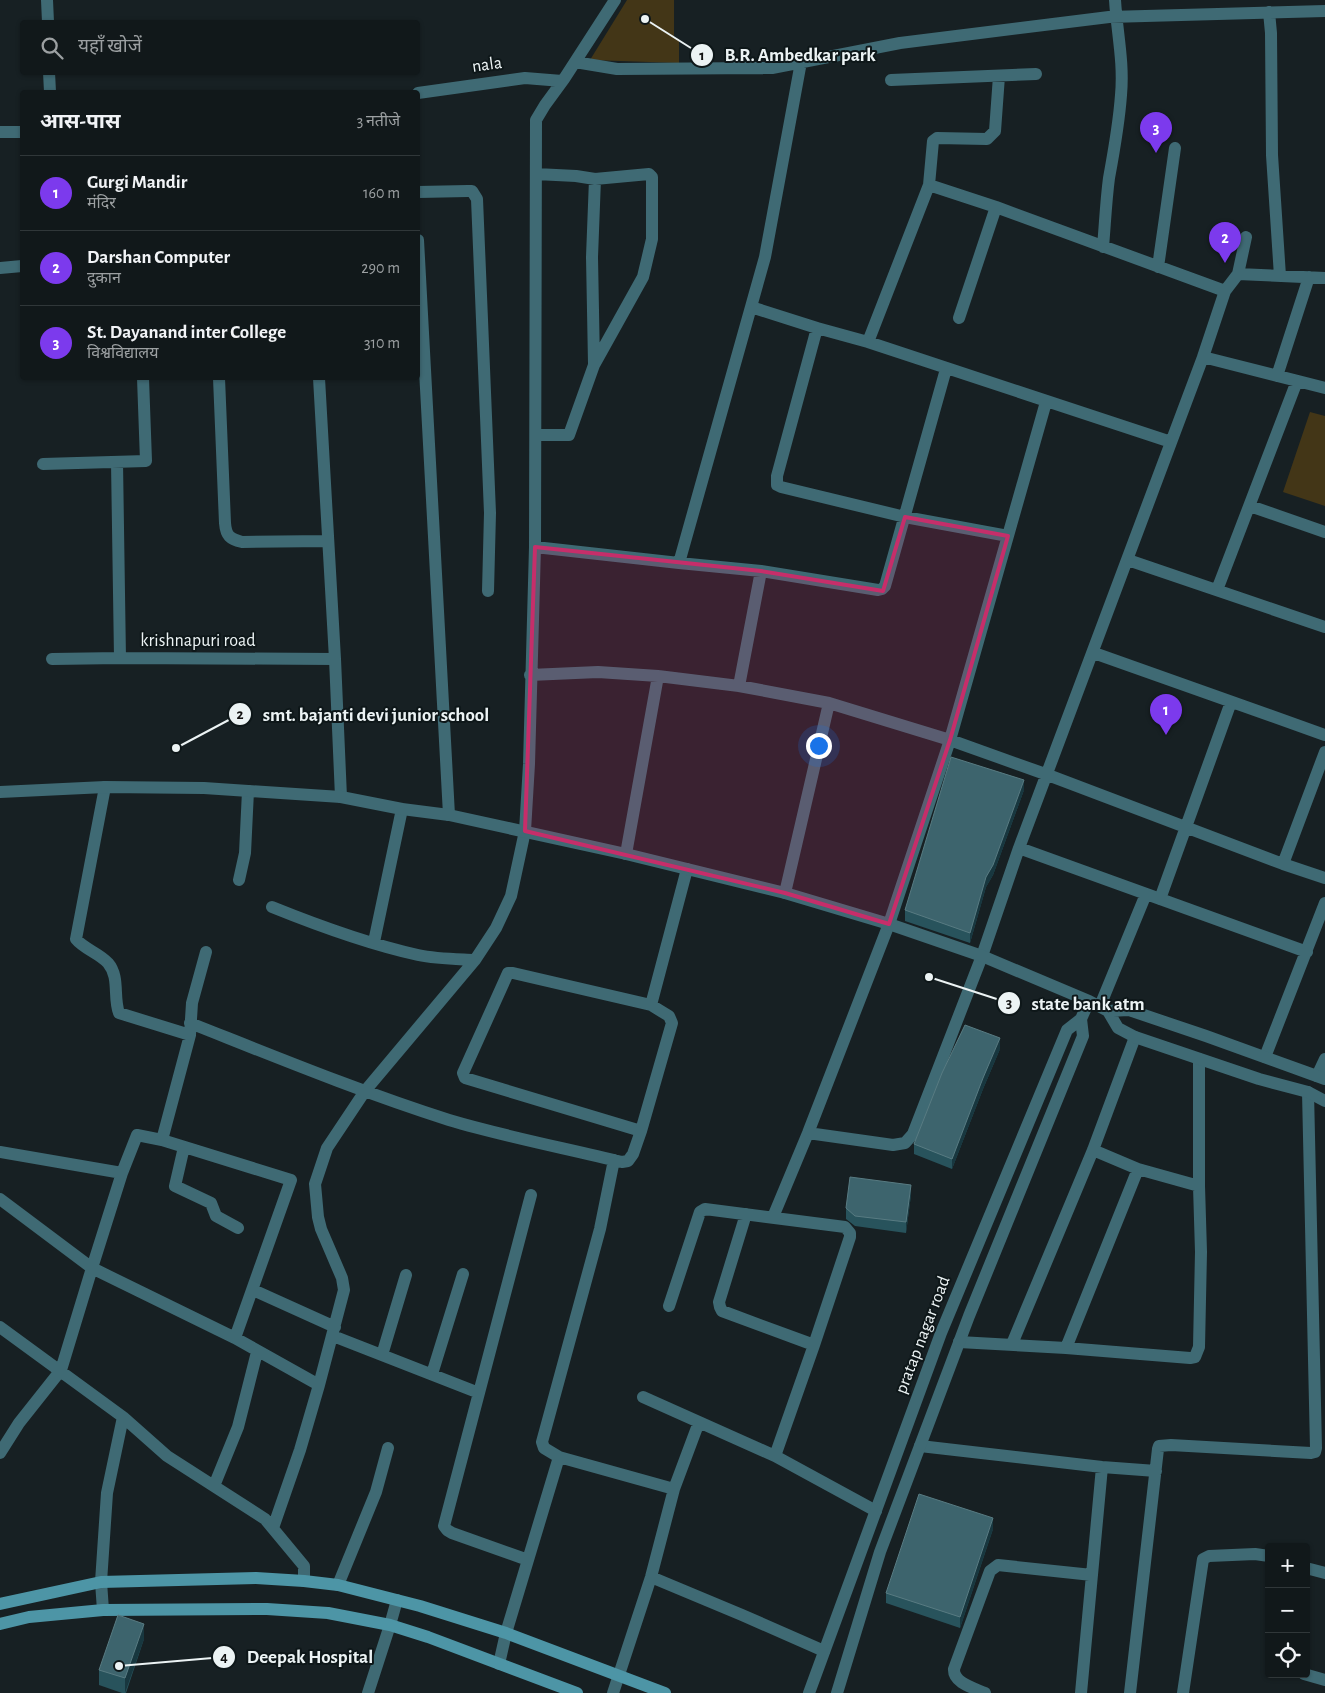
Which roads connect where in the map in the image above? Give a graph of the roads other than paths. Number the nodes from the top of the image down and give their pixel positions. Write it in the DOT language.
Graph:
graph roads {
  1 [pos="47,0"];
  2 [pos="615,0"];
  3 [pos="1115,0"];
  4 [pos="1325,11"];
  5 [pos="1269,12"];
  6 [pos="1116,16"];
  7 [pos="48,20"];
  8 [pos="801,62"];
  9 [pos="568,73"];
  10 [pos="1036,74"];
  11 [pos="49,75"];
  12 [pos="999,76"];
  13 [pos="891,80"];
  14 [pos="50,90"];
  15 [pos="420,94"];
  16 [pos="0,132"];
  17 [pos="20,132"];
  18 [pos="1175,148"];
  19 [pos="536,174"];
  20 [pos="595,179"];
  21 [pos="929,186"];
  22 [pos="420,192"];
  23 [pos="996,207"];
  24 [pos="1246,237"];
  25 [pos="1103,247"];
  26 [pos="20,266"];
  27 [pos="1158,267"];
  28 [pos="0,268"];
  29 [pos="1238,274"];
  30 [pos="1280,276"];
  31 [pos="420,277"];
  32 [pos="1309,277"];
  33 [pos="1325,278"];
  34 [pos="1225,291"];
  35 [pos="751,307"];
  36 [pos="959,318"];
  37 [pos="817,328"];
  38 [pos="868,342"];
  39 [pos="1203,357"];
  40 [pos="594,365"];
  41 [pos="946,368"];
  42 [pos="1277,376"];
  43 [pos="143,380"];
  44 [pos="219,380"];
  45 [pos="319,380"];
  46 [pos="1297,381"];
  47 [pos="1325,388"];
  48 [pos="1046,402"];
  49 [pos="536,435"];
  50 [pos="1171,442"];
  51 [pos="116,462"];
  52 [pos="43,464"];
  53 [pos="1250,506"];
  54 [pos="905,517"];
  55 [pos="1325,532"];
  56 [pos="1008,536"];
  57 [pos="328,541"];
  58 [pos="535,547"];
  59 [pos="1128,560"];
  60 [pos="679,563"];
  61 [pos="761,571"];
  62 [pos="1217,590"];
  63 [pos="488,591"];
  64 [pos="1325,627"];
  65 [pos="1094,653"];
  66 [pos="120,658"];
  67 [pos="52,659"];
  68 [pos="335,659"];
  69 [pos="530,675"];
  70 [pos="658,676"];
  71 [pos="739,686"];
  72 [pos="1231,702"];
  73 [pos="829,703"];
  74 [pos="1325,735"];
  75 [pos="950,740"];
  76 [pos="1325,752"];
  77 [pos="1048,775"];
  78 [pos="105,787"];
  79 [pos="248,791"];
  80 [pos="0,792"];
  81 [pos="341,797"];
  82 [pos="402,808"];
  83 [pos="449,815"];
  84 [pos="1185,827"];
  85 [pos="525,831"];
  86 [pos="1019,848"];
  87 [pos="626,854"];
  88 [pos="1283,864"];
  89 [pos="687,868"];
  90 [pos="1325,878"];
  91 [pos="239,880"];
  92 [pos="784,893"];
  93 [pos="1146,894"];
  94 [pos="1160,899"];
  95 [pos="1325,903"];
  96 [pos="272,908"];
  97 [pos="889,924"];
  98 [pos="374,942"];
  99 [pos="206,952"];
  100 [pos="1307,952"];
  101 [pos="982,956"];
  102 [pos="475,960"];
  103 [pos="651,1005"];
  104 [pos="1099,1006"];
  105 [pos="1081,1019"];
  106 [pos="190,1029"];
  107 [pos="1135,1036"];
  108 [pos="1264,1057"];
  109 [pos="1199,1059"];
  110 [pos="1325,1059"];
  111 [pos="1321,1078"];
  112 [pos="365,1092"];
  113 [pos="1308,1092"];
  114 [pos="1325,1101"];
  115 [pos="641,1131"];
  116 [pos="808,1132"];
  117 [pos="162,1140"];
  118 [pos="184,1147"];
  119 [pos="1093,1150"];
  120 [pos="0,1152"];
  121 [pos="614,1160"];
  122 [pos="1138,1169"];
  123 [pos="122,1173"];
  124 [pos="1199,1186"];
  125 [pos="531,1194"];
  126 [pos="0,1199"];
  127 [pos="746,1214"];
  128 [pos="773,1217"];
  129 [pos="238,1228"];
  130 [pos="92,1268"];
  131 [pos="463,1274"];
  132 [pos="406,1276"];
  133 [pos="253,1290"];
  134 [pos="669,1306"];
  135 [pos="0,1327"];
  136 [pos="334,1331"];
  137 [pos="235,1338"];
  138 [pos="959,1342"];
  139 [pos="1012,1344"];
  140 [pos="814,1346"];
  141 [pos="1066,1348"];
  142 [pos="257,1352"];
  143 [pos="382,1355"];
  144 [pos="61,1370"];
  145 [pos="432,1374"];
  146 [pos="319,1385"];
  147 [pos="479,1393"];
  148 [pos="643,1396"];
  149 [pos="123,1417"];
  150 [pos="699,1422"];
  151 [pos="920,1446"];
  152 [pos="388,1448"];
  153 [pos="0,1453"];
  154 [pos="774,1456"];
  155 [pos="559,1457"];
  156 [pos="1102,1468"];
  157 [pos="1156,1471"];
  158 [pos="214,1486"];
  159 [pos="674,1489"];
  160 [pos="876,1510"];
  161 [pos="273,1528"];
  162 [pos="1265,1555"];
  163 [pos="528,1560"];
  164 [pos="1310,1569"];
  165 [pos="1325,1573"];
  166 [pos="1092,1575"];
  167 [pos="651,1577"];
  168 [pos="304,1581"];
  169 [pos="101,1582"];
  170 [pos="338,1585"];
  171 [pos="397,1600"];
  172 [pos="0,1604"];
  173 [pos="103,1610"];
  174 [pos="0,1624"];
  175 [pos="390,1624"];
  176 [pos="506,1632"];
  177 [pos="824,1651"];
  178 [pos="499,1664"];
  179 [pos="619,1676"];
  180 [pos="1310,1676"];
  181 [pos="1325,1680"];
  182 [pos="368,1693"];
  183 [pos="577,1693"];
  184 [pos="613,1693"];
  185 [pos="665,1693"];
  186 [pos="809,1693"];
  187 [pos="837,1693"];
  188 [pos="985,1693"];
  189 [pos="1080,1693"];
  190 [pos="1130,1693"];
  191 [pos="1183,1693"];
  1 -- 7 [label="street"];
  2 -- 9 [label="street"];
  3 -- 6 [label="street"];
  4 -- 5 [label="street, nala"];
  5 -- 6 [label="street, nala"];
  5 -- 30 [label="street"];
  6 -- 8 [label="street, nala"];
  6 -- 25 [label="street"];
  8 -- 9 [label="street, nala"];
  8 -- 35 [label="street"];
  9 -- 15 [label="street, nala"];
  9 -- 19 [label="street"];
  10 -- 12 [label="street"];
  11 -- 14 [label="street"];
  12 -- 13 [label="street"];
  12 -- 21 [label="street"];
  16 -- 17 [label="street"];
  18 -- 27 [label="street"];
  19 -- 20 [label="street"];
  19 -- 49 [label="street"];
  20 -- 40 [label="street"];
  20 -- 40 [label="street"];
  21 -- 23 [label="street"];
  21 -- 38 [label="street"];
  22 -- 63 [label="street"];
  23 -- 25 [label="street"];
  23 -- 36 [label="street"];
  24 -- 29 [label="street"];
  25 -- 27 [label="street"];
  26 -- 28 [label="street"];
  27 -- 34 [label="street"];
  29 -- 30 [label="street"];
  29 -- 34 [label="street"];
  30 -- 32 [label="street"];
  31 -- 83 [label="street"];
  32 -- 33 [label="street"];
  32 -- 42 [label="street"];
  34 -- 39 [label="street"];
  35 -- 37 [label="street"];
  35 -- 60 [label="street"];
  37 -- 38 [label="street"];
  37 -- 54 [label="street"];
  38 -- 41 [label="street"];
  39 -- 42 [label="street"];
  39 -- 50 [label="street"];
  40 -- 49 [label="street"];
  41 -- 48 [label="street"];
  41 -- 54 [label="street"];
  42 -- 46 [label="street"];
  43 -- 51 [label="street"];
  44 -- 57 [label="street"];
  45 -- 57 [label="street"];
  46 -- 47 [label="street"];
  46 -- 53 [label="street"];
  48 -- 50 [label="street"];
  48 -- 56 [label="street"];
  49 -- 58 [label="street"];
  50 -- 59 [label="street"];
  51 -- 52 [label="street"];
  51 -- 66 [label="street, krishnapuri road"];
  53 -- 55 [label="street"];
  53 -- 62 [label="street"];
  54 -- 56 [label="street"];
  54 -- 61 [label="street"];
  56 -- 75 [label="street"];
  57 -- 68 [label="street"];
  58 -- 60 [label="street"];
  58 -- 69 [label="street"];
  59 -- 62 [label="street"];
  59 -- 65 [label="street"];
  60 -- 61 [label="street"];
  61 -- 71 [label="street"];
  62 -- 64 [label="street"];
  65 -- 72 [label="street"];
  65 -- 77 [label="street"];
  66 -- 67 [label="street"];
  66 -- 68 [label="street, krishnapuri road"];
  68 -- 81 [label="street"];
  69 -- 70 [label="street"];
  69 -- 85 [label="street"];
  70 -- 71 [label="street"];
  70 -- 87 [label="street"];
  71 -- 73 [label="street"];
  72 -- 74 [label="street"];
  72 -- 84 [label="street"];
  73 -- 75 [label="street"];
  73 -- 92 [label="street"];
  75 -- 77 [label="street"];
  75 -- 97 [label="street"];
  76 -- 88 [label="street"];
  77 -- 84 [label="street"];
  77 -- 86 [label="street"];
  78 -- 79 [label="street"];
  78 -- 80 [label="street"];
  78 -- 106 [label="street"];
  79 -- 81 [label="street"];
  79 -- 91 [label="street"];
  81 -- 82 [label="street"];
  82 -- 83 [label="street"];
  82 -- 98 [label="street"];
  83 -- 85 [label="street"];
  84 -- 88 [label="street"];
  84 -- 94 [label="street"];
  85 -- 87 [label="street"];
  85 -- 102 [label="street"];
  86 -- 93 [label="street"];
  86 -- 101 [label="street"];
  87 -- 89 [label="street"];
  88 -- 90 [label="street"];
  89 -- 92 [label="street"];
  89 -- 103 [label="street"];
  92 -- 97 [label="street"];
  93 -- 94 [label="street"];
  93 -- 104 [label="street, pratap nagar road"];
  94 -- 100 [label="street"];
  95 -- 100 [label="street"];
  96 -- 98 [label="street"];
  97 -- 101 [label="street"];
  97 -- 116 [label="street"];
  98 -- 102 [label="street"];
  99 -- 106 [label="street"];
  100 -- 108 [label="street"];
  101 -- 104 [label="street"];
  101 -- 116 [label="street"];
  102 -- 112 [label="street"];
  103 -- 115 [label="street"];
  103 -- 115 [label="street"];
  104 -- 105 [label="street, pratap nagar road"];
  104 -- 107 [label="street"];
  104 -- 108 [label="street"];
  105 -- 138 [label="street"];
  105 -- 160 [label="street, pratap nagar road"];
  106 -- 112 [label="street"];
  106 -- 117 [label="street"];
  107 -- 109 [label="street"];
  107 -- 119 [label="street"];
  108 -- 111 [label="street"];
  109 -- 113 [label="street"];
  109 -- 124 [label="street"];
  110 -- 111 [label="street"];
  112 -- 121 [label="street"];
  112 -- 136 [label="street"];
  113 -- 114 [label="street"];
  113 -- 157 [label="street"];
  115 -- 121 [label="street"];
  116 -- 128 [label="street"];
  117 -- 118 [label="street"];
  117 -- 123 [label="street"];
  118 -- 129 [label="street"];
  118 -- 133 [label="street"];
  119 -- 122 [label="street"];
  119 -- 139 [label="street"];
  120 -- 123 [label="street"];
  121 -- 155 [label="street"];
  122 -- 124 [label="street"];
  122 -- 141 [label="street"];
  123 -- 130 [label="street"];
  124 -- 141 [label="street"];
  125 -- 147 [label="street"];
  126 -- 130 [label="street"];
  127 -- 128 [label="street"];
  127 -- 134 [label="street"];
  127 -- 140 [label="street"];
  128 -- 140 [label="street"];
  130 -- 137 [label="street"];
  130 -- 144 [label="street"];
  131 -- 145 [label="street"];
  132 -- 143 [label="street"];
  133 -- 136 [label="street"];
  133 -- 137 [label="street"];
  135 -- 144 [label="street"];
  136 -- 143 [label="street"];
  136 -- 146 [label="street"];
  137 -- 142 [label="street"];
  138 -- 139 [label="street"];
  138 -- 151 [label="street"];
  139 -- 141 [label="street"];
  140 -- 154 [label="street"];
  142 -- 146 [label="street"];
  142 -- 158 [label="street"];
  143 -- 145 [label="street"];
  144 -- 149 [label="street"];
  144 -- 153 [label="street"];
  145 -- 147 [label="street"];
  146 -- 161 [label="street"];
  147 -- 163 [label="street"];
  148 -- 150 [label="street"];
  149 -- 158 [label="street"];
  149 -- 169 [label="street"];
  150 -- 154 [label="street"];
  150 -- 159 [label="street"];
  151 -- 156 [label="street"];
  151 -- 187 [label="street"];
  152 -- 170 [label="street"];
  154 -- 160 [label="street"];
  155 -- 159 [label="street"];
  155 -- 163 [label="street"];
  156 -- 157 [label="street"];
  156 -- 166 [label="street"];
  157 -- 190 [label="street"];
  158 -- 161 [label="street"];
  159 -- 167 [label="street"];
  160 -- 177 [label="street, pratap nagar road"];
  161 -- 168 [label="street"];
  162 -- 191 [label="street"];
  163 -- 176 [label="street"];
  164 -- 165 [label="street"];
  166 -- 188 [label="street"];
  166 -- 189 [label="street"];
  167 -- 177 [label="street"];
  167 -- 179 [label="street"];
  168 -- 169 [label="main road"];
  168 -- 170 [label="main road"];
  169 -- 172 [label="main road"];
  169 -- 173 [label="street"];
  170 -- 171 [label="main road"];
  171 -- 175 [label="street"];
  171 -- 176 [label="main road"];
  173 -- 174 [label="main road"];
  173 -- 175 [label="main road"];
  175 -- 178 [label="main road"];
  175 -- 182 [label="street"];
  176 -- 178 [label="street"];
  176 -- 179 [label="main road"];
  177 -- 186 [label="street, pratap nagar road"];
  178 -- 183 [label="main road"];
  179 -- 184 [label="street"];
  179 -- 185 [label="main road"];
  180 -- 181 [label="street"];
}
